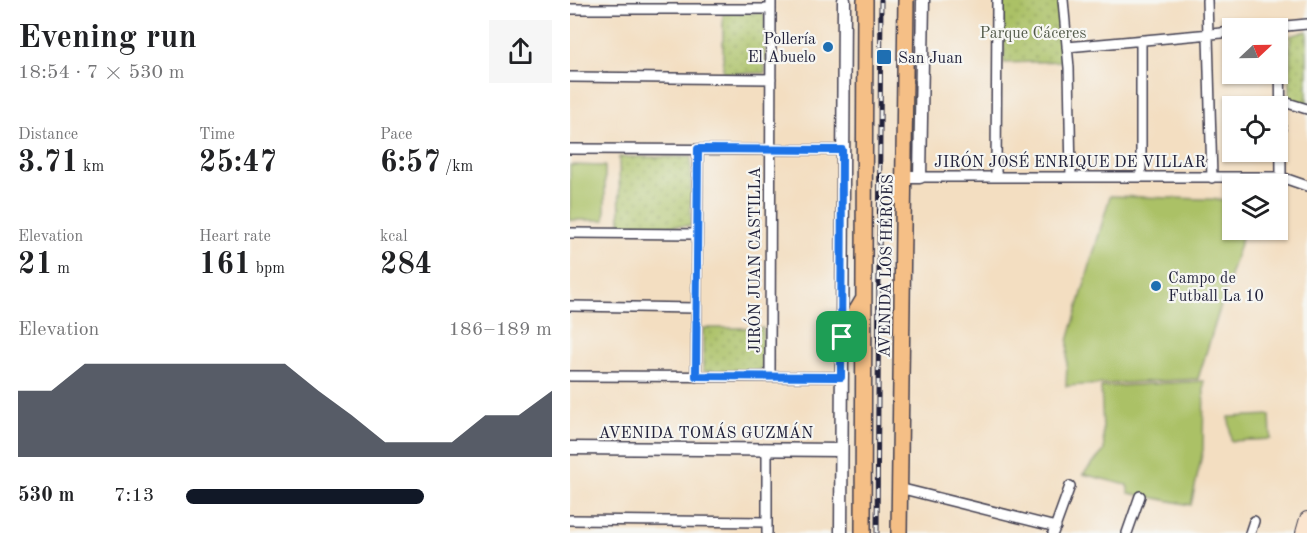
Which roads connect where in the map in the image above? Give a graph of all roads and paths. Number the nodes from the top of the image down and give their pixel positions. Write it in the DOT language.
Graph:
graph roads {
  1 [pos="844,0"];
  2 [pos="865,0"];
  3 [pos="906,0"];
  4 [pos="923,0"];
  5 [pos="997,0"];
  6 [pos="1063,0"];
  7 [pos="1207,0"];
  8 [pos="771,5"];
  9 [pos="570,9"];
  10 [pos="1307,24"];
  11 [pos="1288,26"];
  12 [pos="1222,33"];
  13 [pos="1209,34"];
  14 [pos="1141,40"];
  15 [pos="1067,47"];
  16 [pos="570,77"];
  17 [pos="771,79"];
  18 [pos="1288,103"];
  19 [pos="1307,109"];
  20 [pos="570,149"];
  21 [pos="698,149"];
  22 [pos="768,150"];
  23 [pos="842,150"];
  24 [pos="996,176"];
  25 [pos="904,177"];
  26 [pos="920,177"];
  27 [pos="1071,177"];
  28 [pos="1141,177"];
  29 [pos="1212,178"];
  30 [pos="1222,178"];
  31 [pos="1288,179"];
  32 [pos="1307,186"];
  33 [pos="570,233"];
  34 [pos="697,234"];
  35 [pos="863,300"];
  36 [pos="570,306"];
  37 [pos="696,308"];
  38 [pos="842,337"];
  39 [pos="570,376"];
  40 [pos="696,376"];
  41 [pos="770,377"];
  42 [pos="841,377"];
  43 [pos="570,448"];
  44 [pos="767,449"];
  45 [pos="841,450"];
  46 [pos="1070,486"];
  47 [pos="899,488"];
  48 [pos="1140,496"];
  49 [pos="1307,519"];
  50 [pos="570,520"];
  51 [pos="1254,521"];
  52 [pos="767,522"];
  53 [pos="1054,530"];
  54 [pos="1131,532"];
  55 [pos="767,533"];
  56 [pos="841,533"];
  57 [pos="863,533"];
  58 [pos="899,533"];
  59 [pos="1250,533"];
  60 [pos="1303,533"];
  1 -- 23 [label="street"];
  2 -- 35 [label="main road, AVENIDA LOS HÉROES"];
  3 -- 25 [label="main road, AVENIDA LOS HÉROES"];
  4 -- 26 [label="street, AVENIDA LOS HÉROES"];
  5 -- 24 [label="street"];
  6 -- 15 [label="street"];
  7 -- 13 [label="street"];
  8 -- 9 [label="street"];
  8 -- 17 [label="street, JIRÓN JUAN CASTILLA"];
  10 -- 11 [label="street"];
  12 -- 13 [label="street"];
  13 -- 14 [label="street"];
  13 -- 29 [label="street"];
  14 -- 15 [label="street"];
  14 -- 28 [label="street"];
  15 -- 27 [label="street"];
  16 -- 17 [label="street"];
  17 -- 22 [label="street, JIRÓN JUAN CASTILLA"];
  18 -- 19 [label="street"];
  20 -- 21 [label="street"];
  21 -- 22 [label="street"];
  21 -- 34 [label="street"];
  22 -- 23 [label="street"];
  22 -- 41 [label="street, JIRÓN JUAN CASTILLA"];
  23 -- 38 [label="street"];
  24 -- 26 [label="street, JIRÓN JOSÉ ENRIQUE DE VILLAR"];
  24 -- 27 [label="street, JIRÓN JOSÉ ENRIQUE DE VILLAR"];
  25 -- 26 [label="street, JIRÓN JOSÉ ENRIQUE DE VILLAR"];
  25 -- 47 [label="main road, AVENIDA LOS HÉROES"];
  27 -- 28 [label="street, JIRÓN JOSÉ ENRIQUE DE VILLAR"];
  28 -- 29 [label="street, JIRÓN JOSÉ ENRIQUE DE VILLAR"];
  29 -- 30 [label="street, JIRÓN JOSÉ ENRIQUE DE VILLAR"];
  31 -- 32 [label="street, JIRÓN JOSÉ ENRIQUE DE VILLAR"];
  33 -- 34 [label="street"];
  34 -- 37 [label="street"];
  35 -- 38 [label="main road"];
  35 -- 57 [label="main road, AVENIDA LOS HÉROES"];
  36 -- 37 [label="street"];
  37 -- 40 [label="street"];
  38 -- 42 [label="street"];
  39 -- 40 [label="street"];
  40 -- 41 [label="street"];
  41 -- 42 [label="street"];
  42 -- 45 [label="street"];
  43 -- 44 [label="street, AVENIDA TOMÁS GUZMÁN"];
  44 -- 45 [label="street, AVENIDA TOMÁS GUZMÁN"];
  44 -- 52 [label="street"];
  45 -- 56 [label="street"];
  46 -- 53 [label="street"];
  47 -- 53 [label="street"];
  47 -- 58 [label="main road, AVENIDA LOS HÉROES"];
  48 -- 54 [label="street"];
  49 -- 60 [label="main road"];
  50 -- 52 [label="street"];
  51 -- 59 [label="street"];
  52 -- 55 [label="street"];
}
